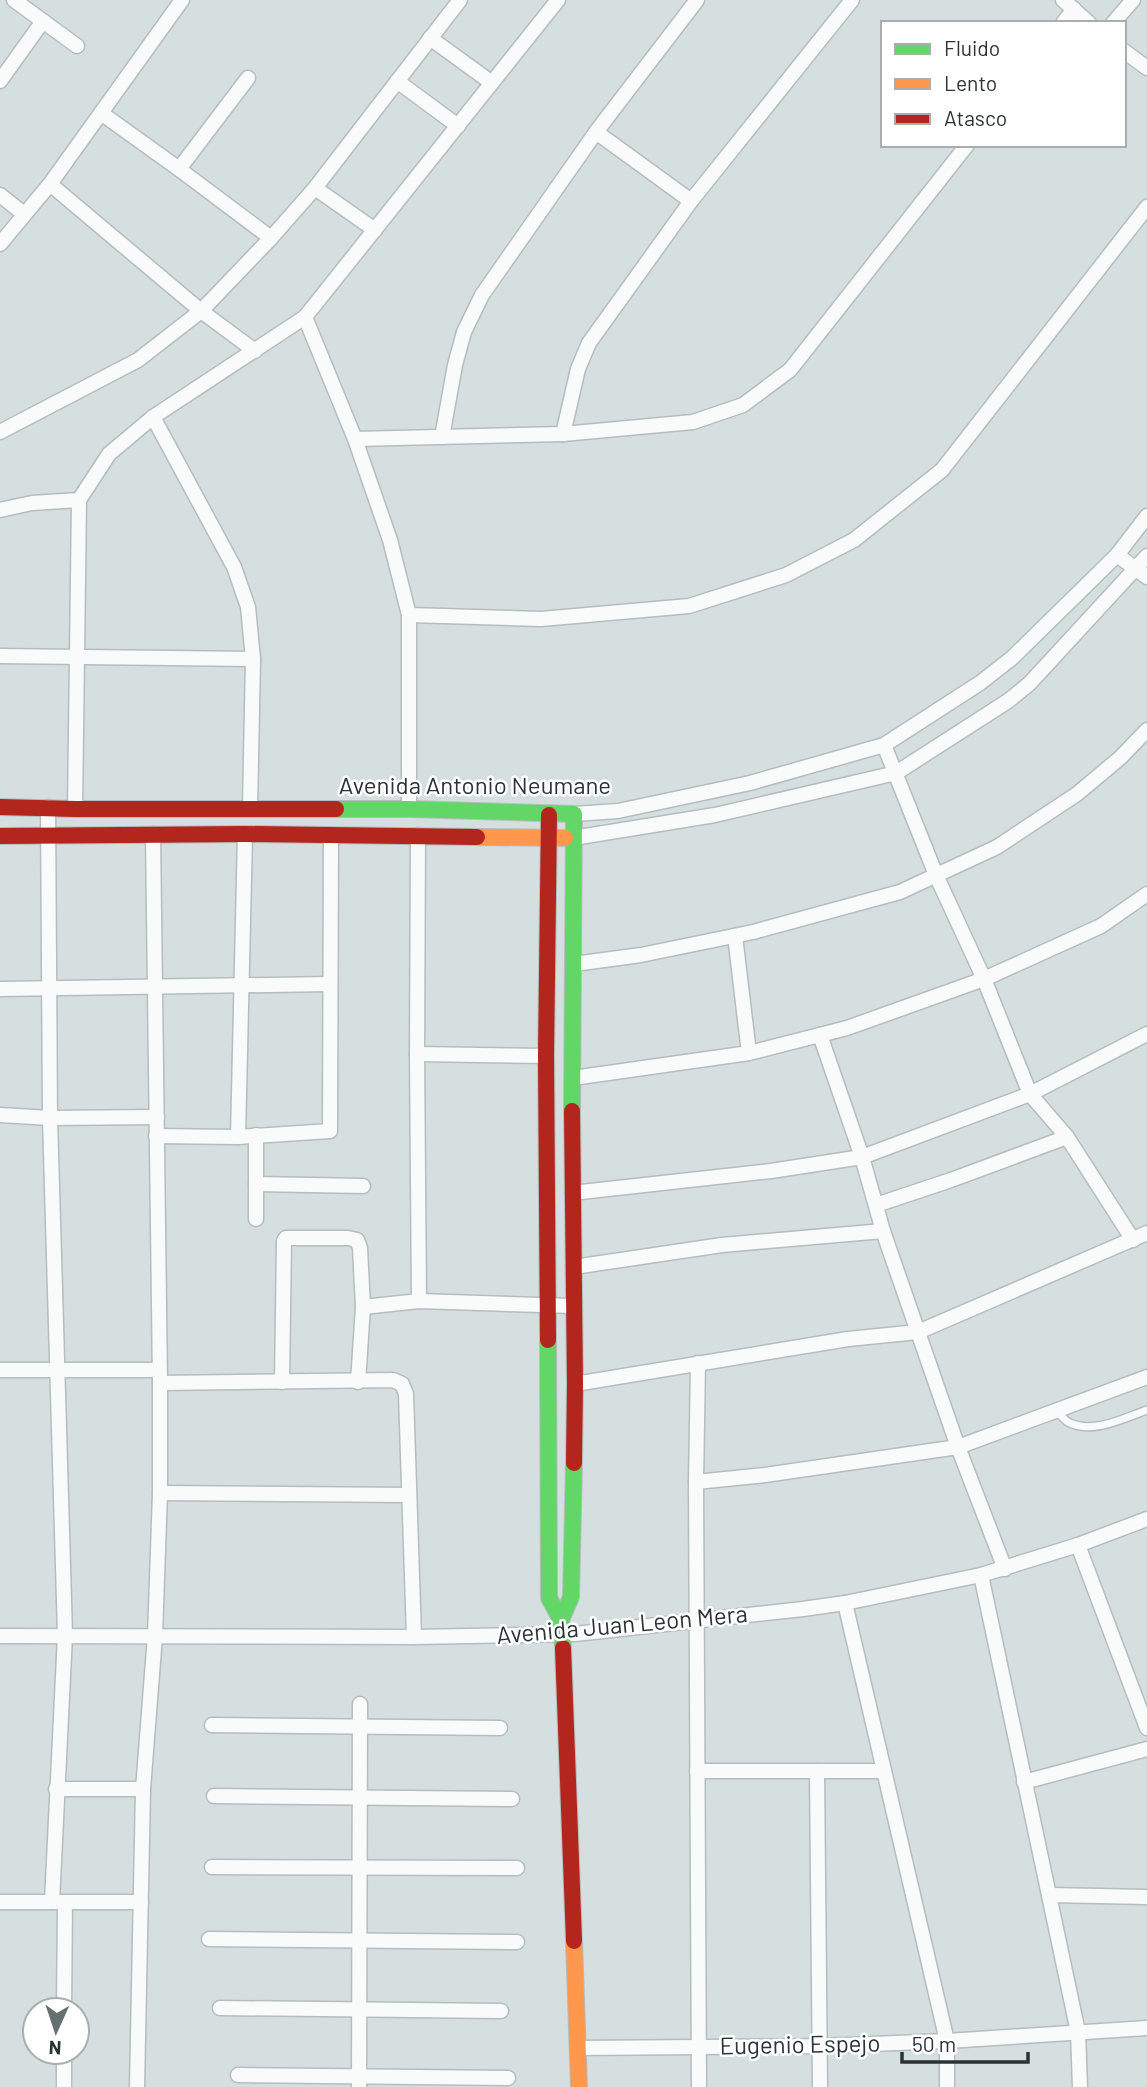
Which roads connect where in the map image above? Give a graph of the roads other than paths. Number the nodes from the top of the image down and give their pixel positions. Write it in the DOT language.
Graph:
graph roads {
  1 [pos="14,0"];
  2 [pos="182,0"];
  3 [pos="460,0"];
  4 [pos="558,0"];
  5 [pos="696,0"];
  6 [pos="852,0"];
  7 [pos="1134,1"];
  8 [pos="1069,4"];
  9 [pos="1147,7"];
  10 [pos="43,21"];
  11 [pos="1064,21"];
  12 [pos="1087,21"];
  13 [pos="1115,21"];
  14 [pos="430,38"];
  15 [pos="77,46"];
  16 [pos="1126,52"];
  17 [pos="1147,68"];
  18 [pos="248,78"];
  19 [pos="0,81"];
  20 [pos="397,81"];
  21 [pos="492,83"];
  22 [pos="101,113"];
  23 [pos="458,126"];
  24 [pos="596,132"];
  25 [pos="965,147"];
  26 [pos="179,169"];
  27 [pos="50,184"];
  28 [pos="315,188"];
  29 [pos="0,195"];
  30 [pos="691,201"];
  31 [pos="1147,207"];
  32 [pos="24,214"];
  33 [pos="375,230"];
  34 [pos="271,238"];
  35 [pos="0,244"];
  36 [pos="201,311"];
  37 [pos="305,317"];
  38 [pos="255,351"];
  39 [pos="153,417"];
  40 [pos="0,432"];
  41 [pos="563,434"];
  42 [pos="443,437"];
  43 [pos="355,439"];
  44 [pos="79,500"];
  45 [pos="0,510"];
  46 [pos="1147,516"];
  47 [pos="1117,555"];
  48 [pos="1147,556"];
  49 [pos="1142,573"];
  50 [pos="409,615"];
  51 [pos="0,656"];
  52 [pos="78,656"];
  53 [pos="253,659"];
  54 [pos="1147,730"];
  55 [pos="884,745"];
  56 [pos="896,774"];
  57 [pos="0,807"];
  58 [pos="48,807"];
  59 [pos="250,808"];
  60 [pos="75,809"];
  61 [pos="409,809"];
  62 [pos="574,814"];
  63 [pos="550,815"];
  64 [pos="47,834"];
  65 [pos="153,834"];
  66 [pos="245,834"];
  67 [pos="331,835"];
  68 [pos="418,835"];
  69 [pos="0,836"];
  70 [pos="551,837"];
  71 [pos="573,838"];
  72 [pos="936,875"];
  73 [pos="1147,894"];
  74 [pos="735,936"];
  75 [pos="574,964"];
  76 [pos="985,979"];
  77 [pos="330,984"];
  78 [pos="240,985"];
  79 [pos="156,987"];
  80 [pos="48,988"];
  81 [pos="0,989"];
  82 [pos="1147,1034"];
  83 [pos="820,1035"];
  84 [pos="749,1053"];
  85 [pos="417,1054"];
  86 [pos="546,1056"];
  87 [pos="573,1078"];
  88 [pos="1030,1094"];
  89 [pos="0,1115"];
  90 [pos="157,1117"];
  91 [pos="50,1118"];
  92 [pos="256,1135"];
  93 [pos="156,1136"];
  94 [pos="238,1137"];
  95 [pos="1067,1137"];
  96 [pos="862,1157"];
  97 [pos="256,1184"];
  98 [pos="363,1186"];
  99 [pos="572,1193"];
  100 [pos="876,1205"];
  101 [pos="256,1219"];
  102 [pos="883,1231"];
  103 [pos="1147,1233"];
  104 [pos="1133,1240"];
  105 [pos="574,1267"];
  106 [pos="419,1301"];
  107 [pos="547,1305"];
  108 [pos="573,1306"];
  109 [pos="363,1307"];
  110 [pos="918,1332"];
  111 [pos="698,1363"];
  112 [pos="0,1370"];
  113 [pos="58,1370"];
  114 [pos="160,1377"];
  115 [pos="1147,1377"];
  116 [pos="358,1381"];
  117 [pos="282,1382"];
  118 [pos="575,1384"];
  119 [pos="1147,1410"];
  120 [pos="1057,1412"];
  121 [pos="958,1447"];
  122 [pos="696,1482"];
  123 [pos="160,1493"];
  124 [pos="409,1494"];
  125 [pos="1147,1519"];
  126 [pos="1078,1545"];
  127 [pos="1005,1569"];
  128 [pos="981,1576"];
  129 [pos="845,1603"];
  130 [pos="698,1620"];
  131 [pos="562,1627"];
  132 [pos="65,1635"];
  133 [pos="0,1636"];
  134 [pos="155,1636"];
  135 [pos="414,1637"];
  136 [pos="360,1704"];
  137 [pos="212,1725"];
  138 [pos="360,1728"];
  139 [pos="500,1728"];
  140 [pos="1147,1728"];
  141 [pos="1147,1749"];
  142 [pos="697,1771"];
  143 [pos="817,1771"];
  144 [pos="884,1771"];
  145 [pos="1024,1782"];
  146 [pos="56,1789"];
  147 [pos="143,1789"];
  148 [pos="214,1796"];
  149 [pos="360,1798"];
  150 [pos="512,1799"];
  151 [pos="212,1867"];
  152 [pos="359,1867"];
  153 [pos="517,1868"];
  154 [pos="1049,1895"];
  155 [pos="1147,1896"];
  156 [pos="0,1902"];
  157 [pos="59,1902"];
  158 [pos="141,1902"];
  159 [pos="208,1939"];
  160 [pos="359,1941"];
  161 [pos="517,1942"];
  162 [pos="64,1996"];
  163 [pos="220,2008"];
  164 [pos="359,2010"];
  165 [pos="501,2011"];
  166 [pos="1147,2028"];
  167 [pos="1077,2032"];
  168 [pos="947,2041"];
  169 [pos="820,2046"];
  170 [pos="578,2048"];
  171 [pos="699,2048"];
  172 [pos="64,2066"];
  173 [pos="238,2075"];
  174 [pos="508,2078"];
  175 [pos="359,2081"];
  176 [pos="64,2087"];
  177 [pos="137,2087"];
  178 [pos="579,2087"];
  179 [pos="699,2087"];
  180 [pos="820,2087"];
  181 [pos="947,2087"];
  182 [pos="1080,2087"];
  1 -- 10 [label="street"];
  2 -- 22 [label="street"];
  3 -- 14 [label="street"];
  4 -- 21 [label="street"];
  5 -- 24 [label="street"];
  6 -- 30 [label="street"];
  7 -- 9 [label="street"];
  7 -- 13 [label="street"];
  8 -- 11 [label="street"];
  8 -- 12 [label="street"];
  10 -- 15 [label="street"];
  10 -- 19 [label="street"];
  14 -- 20 [label="street"];
  14 -- 21 [label="street"];
  16 -- 17 [label="street"];
  18 -- 26 [label="street"];
  20 -- 23 [label="street"];
  20 -- 28 [label="street"];
  21 -- 23 [label="street"];
  22 -- 26 [label="street"];
  22 -- 27 [label="street"];
  23 -- 33 [label="street"];
  24 -- 30 [label="street"];
  24 -- 42 [label="street"];
  25 -- 41 [label="street"];
  26 -- 34 [label="street"];
  27 -- 32 [label="street"];
  27 -- 36 [label="street"];
  28 -- 33 [label="street"];
  28 -- 34 [label="street"];
  29 -- 32 [label="street"];
  30 -- 41 [label="street"];
  31 -- 50 [label="street"];
  32 -- 35 [label="street"];
  33 -- 37 [label="street"];
  34 -- 36 [label="street"];
  36 -- 38 [label="street"];
  36 -- 40 [label="street"];
  37 -- 38 [label="street"];
  37 -- 43 [label="street"];
  38 -- 39 [label="street"];
  39 -- 44 [label="street"];
  39 -- 53 [label="street"];
  41 -- 42 [label="street"];
  42 -- 43 [label="street"];
  43 -- 50 [label="street"];
  44 -- 45 [label="street"];
  44 -- 52 [label="street"];
  46 -- 47 [label="street, Avenida Antonio Neumane"];
  47 -- 49 [label="street"];
  47 -- 55 [label="street, Avenida Antonio Neumane"];
  48 -- 49 [label="street, Avenida Antonio Neumane"];
  49 -- 56 [label="street, Avenida Antonio Neumane"];
  50 -- 61 [label="street"];
  51 -- 52 [label="street"];
  52 -- 53 [label="street"];
  52 -- 60 [label="street"];
  53 -- 59 [label="street"];
  54 -- 72 [label="street"];
  55 -- 56 [label="street"];
  55 -- 62 [label="street, Avenida Antonio Neumane"];
  56 -- 71 [label="street, Avenida Antonio Neumane"];
  56 -- 72 [label="street"];
  57 -- 58 [label="street, Avenida Antonio Neumane"];
  58 -- 60 [label="street, Avenida Antonio Neumane"];
  58 -- 64 [label="street"];
  59 -- 60 [label="street, Avenida Antonio Neumane"];
  59 -- 61 [label="street, Avenida Antonio Neumane"];
  61 -- 63 [label="street, Avenida Antonio Neumane"];
  62 -- 63 [label="street, Avenida Antonio Neumane"];
  62 -- 71 [label="street"];
  63 -- 70 [label="street"];
  64 -- 65 [label="street, Avenida Antonio Neumane"];
  64 -- 69 [label="street, Avenida Antonio Neumane"];
  64 -- 80 [label="street"];
  65 -- 66 [label="street, Avenida Antonio Neumane"];
  65 -- 79 [label="street"];
  66 -- 67 [label="street, Avenida Antonio Neumane"];
  66 -- 78 [label="street"];
  67 -- 68 [label="street, Avenida Antonio Neumane"];
  67 -- 77 [label="street"];
  68 -- 70 [label="street, Avenida Antonio Neumane"];
  68 -- 85 [label="street"];
  70 -- 71 [label="street, Avenida Antonio Neumane"];
  70 -- 86 [label="street"];
  71 -- 75 [label="street"];
  72 -- 74 [label="street"];
  72 -- 76 [label="street"];
  73 -- 76 [label="street"];
  74 -- 75 [label="street"];
  74 -- 84 [label="street"];
  75 -- 87 [label="street"];
  76 -- 83 [label="street"];
  76 -- 88 [label="street"];
  77 -- 78 [label="street"];
  77 -- 92 [label="street"];
  78 -- 79 [label="street"];
  78 -- 94 [label="street"];
  79 -- 80 [label="street"];
  79 -- 90 [label="street"];
  80 -- 81 [label="street"];
  80 -- 91 [label="street"];
  82 -- 88 [label="street"];
  83 -- 84 [label="street"];
  83 -- 96 [label="street"];
  84 -- 87 [label="street"];
  85 -- 86 [label="street"];
  85 -- 106 [label="street"];
  86 -- 107 [label="street"];
  87 -- 99 [label="street"];
  88 -- 95 [label="street"];
  88 -- 96 [label="street"];
  89 -- 91 [label="street"];
  90 -- 91 [label="street"];
  90 -- 93 [label="street"];
  91 -- 113 [label="street"];
  92 -- 94 [label="street"];
  92 -- 97 [label="street"];
  93 -- 94 [label="street"];
  93 -- 114 [label="street"];
  95 -- 100 [label="street"];
  95 -- 104 [label="street"];
  96 -- 99 [label="street"];
  96 -- 100 [label="street"];
  97 -- 98 [label="street"];
  97 -- 101 [label="street"];
  99 -- 105 [label="street"];
  100 -- 102 [label="street"];
  102 -- 105 [label="street"];
  102 -- 110 [label="street"];
  103 -- 104 [label="street"];
  104 -- 110 [label="street"];
  105 -- 108 [label="street"];
  106 -- 107 [label="street"];
  106 -- 109 [label="street"];
  107 -- 108 [label="street"];
  107 -- 131 [label="street"];
  108 -- 118 [label="street"];
  109 -- 116 [label="street"];
  109 -- 117 [label="street"];
  110 -- 111 [label="street"];
  110 -- 121 [label="street"];
  111 -- 118 [label="street"];
  111 -- 122 [label="street"];
  112 -- 113 [label="street"];
  113 -- 114 [label="street"];
  113 -- 132 [label="street"];
  114 -- 117 [label="street"];
  114 -- 123 [label="street"];
  115 -- 120 [label="street"];
  116 -- 117 [label="street"];
  116 -- 124 [label="street"];
  118 -- 131 [label="street"];
  119 -- 120 [label="lane"];
  120 -- 121 [label="street"];
  121 -- 122 [label="street"];
  121 -- 127 [label="street"];
  122 -- 130 [label="street"];
  123 -- 124 [label="street"];
  123 -- 134 [label="street"];
  124 -- 135 [label="street"];
  125 -- 126 [label="street, Avenida Juan Leon Mera"];
  126 -- 127 [label="street, Avenida Juan Leon Mera"];
  126 -- 140 [label="street"];
  127 -- 128 [label="street, Avenida Juan Leon Mera"];
  128 -- 129 [label="street, Avenida Juan Leon Mera"];
  128 -- 145 [label="street"];
  129 -- 130 [label="street, Avenida Juan Leon Mera"];
  129 -- 144 [label="street"];
  130 -- 131 [label="street, Avenida Juan Leon Mera"];
  130 -- 142 [label="street"];
  131 -- 135 [label="street, Avenida Juan Leon Mera"];
  131 -- 170 [label="street"];
  132 -- 133 [label="street, Avenida Juan Leon Mera"];
  132 -- 134 [label="street, Avenida Juan Leon Mera"];
  132 -- 146 [label="street"];
  134 -- 135 [label="street, Avenida Juan Leon Mera"];
  134 -- 147 [label="street"];
  136 -- 138 [label="street"];
  137 -- 138 [label="street"];
  138 -- 139 [label="street"];
  138 -- 149 [label="street"];
  141 -- 145 [label="street"];
  142 -- 143 [label="street"];
  142 -- 171 [label="street"];
  143 -- 144 [label="street"];
  143 -- 169 [label="street"];
  144 -- 168 [label="street"];
  145 -- 154 [label="street"];
  146 -- 147 [label="street"];
  146 -- 157 [label="street"];
  147 -- 158 [label="street"];
  148 -- 149 [label="street"];
  149 -- 150 [label="street"];
  149 -- 152 [label="street"];
  151 -- 152 [label="street"];
  152 -- 153 [label="street"];
  152 -- 160 [label="street"];
  154 -- 155 [label="street"];
  154 -- 167 [label="street"];
  156 -- 157 [label="street"];
  157 -- 158 [label="street"];
  157 -- 162 [label="street"];
  158 -- 177 [label="street"];
  159 -- 160 [label="street"];
  160 -- 161 [label="street"];
  160 -- 164 [label="street"];
  163 -- 164 [label="street"];
  164 -- 165 [label="street"];
  164 -- 175 [label="street"];
  166 -- 167 [label="street, Eugenio Espejo"];
  167 -- 168 [label="street, Eugenio Espejo"];
  167 -- 182 [label="street"];
  168 -- 169 [label="street, Eugenio Espejo"];
  168 -- 181 [label="street"];
  169 -- 171 [label="street, Eugenio Espejo"];
  169 -- 180 [label="street"];
  170 -- 171 [label="street, Eugenio Espejo"];
  170 -- 178 [label="street"];
  171 -- 179 [label="street"];
  172 -- 176 [label="street"];
  173 -- 175 [label="street"];
  174 -- 175 [label="street"];
}
